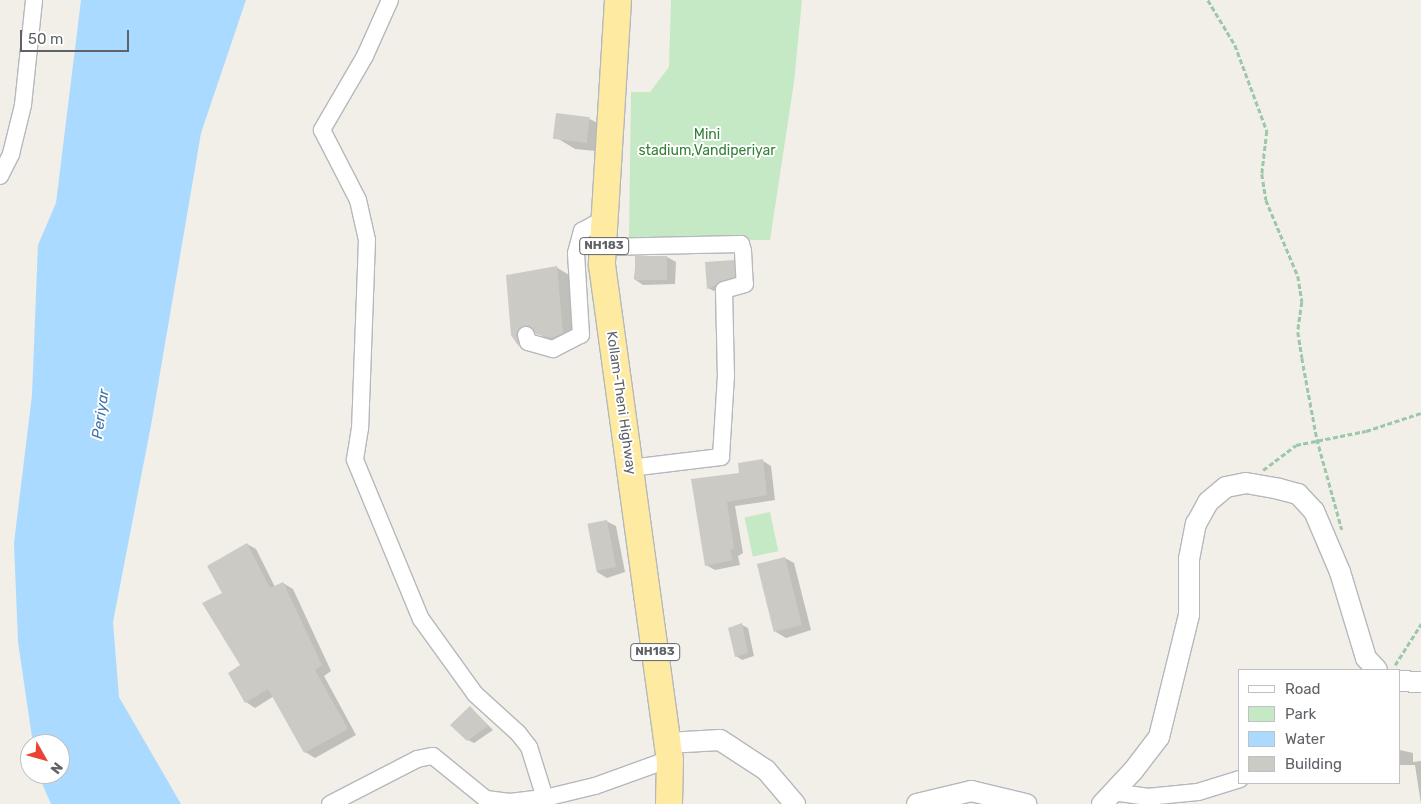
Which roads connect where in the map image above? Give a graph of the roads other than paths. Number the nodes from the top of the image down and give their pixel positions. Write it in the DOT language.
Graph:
graph roads {
  1 [pos="34,0"];
  2 [pos="390,0"];
  3 [pos="618,0"];
  4 [pos="0,176"];
  5 [pos="605,218"];
  6 [pos="604,247"];
  7 [pos="526,335"];
  8 [pos="630,468"];
  9 [pos="1376,669"];
  10 [pos="1401,681"];
  11 [pos="1421,682"];
  12 [pos="669,751"];
  13 [pos="1238,780"];
  14 [pos="545,798"];
  15 [pos="1107,798"];
  16 [pos="330,804"];
  17 [pos="670,804"];
  18 [pos="796,804"];
  19 [pos="918,804"];
  20 [pos="1026,804"];
  1 -- 4 [label="street"];
  2 -- 14 [label="street"];
  3 -- 5 [label="highway, Kollam-Theni Highway / NH183"];
  5 -- 6 [label="highway, Kollam-Theni Highway / NH183"];
  5 -- 7 [label="street"];
  6 -- 8 [label="highway, Kollam-Theni Highway / NH183"];
  6 -- 8 [label="street"];
  8 -- 12 [label="highway, Kollam-Theni Highway / NH183"];
  9 -- 15 [label="street"];
  10 -- 11 [label="street"];
  12 -- 14 [label="street"];
  12 -- 17 [label="highway, Kollam-Theni Highway / NH183"];
  12 -- 18 [label="street"];
  13 -- 15 [label="street"];
  14 -- 16 [label="street"];
  19 -- 20 [label="street"];
}
